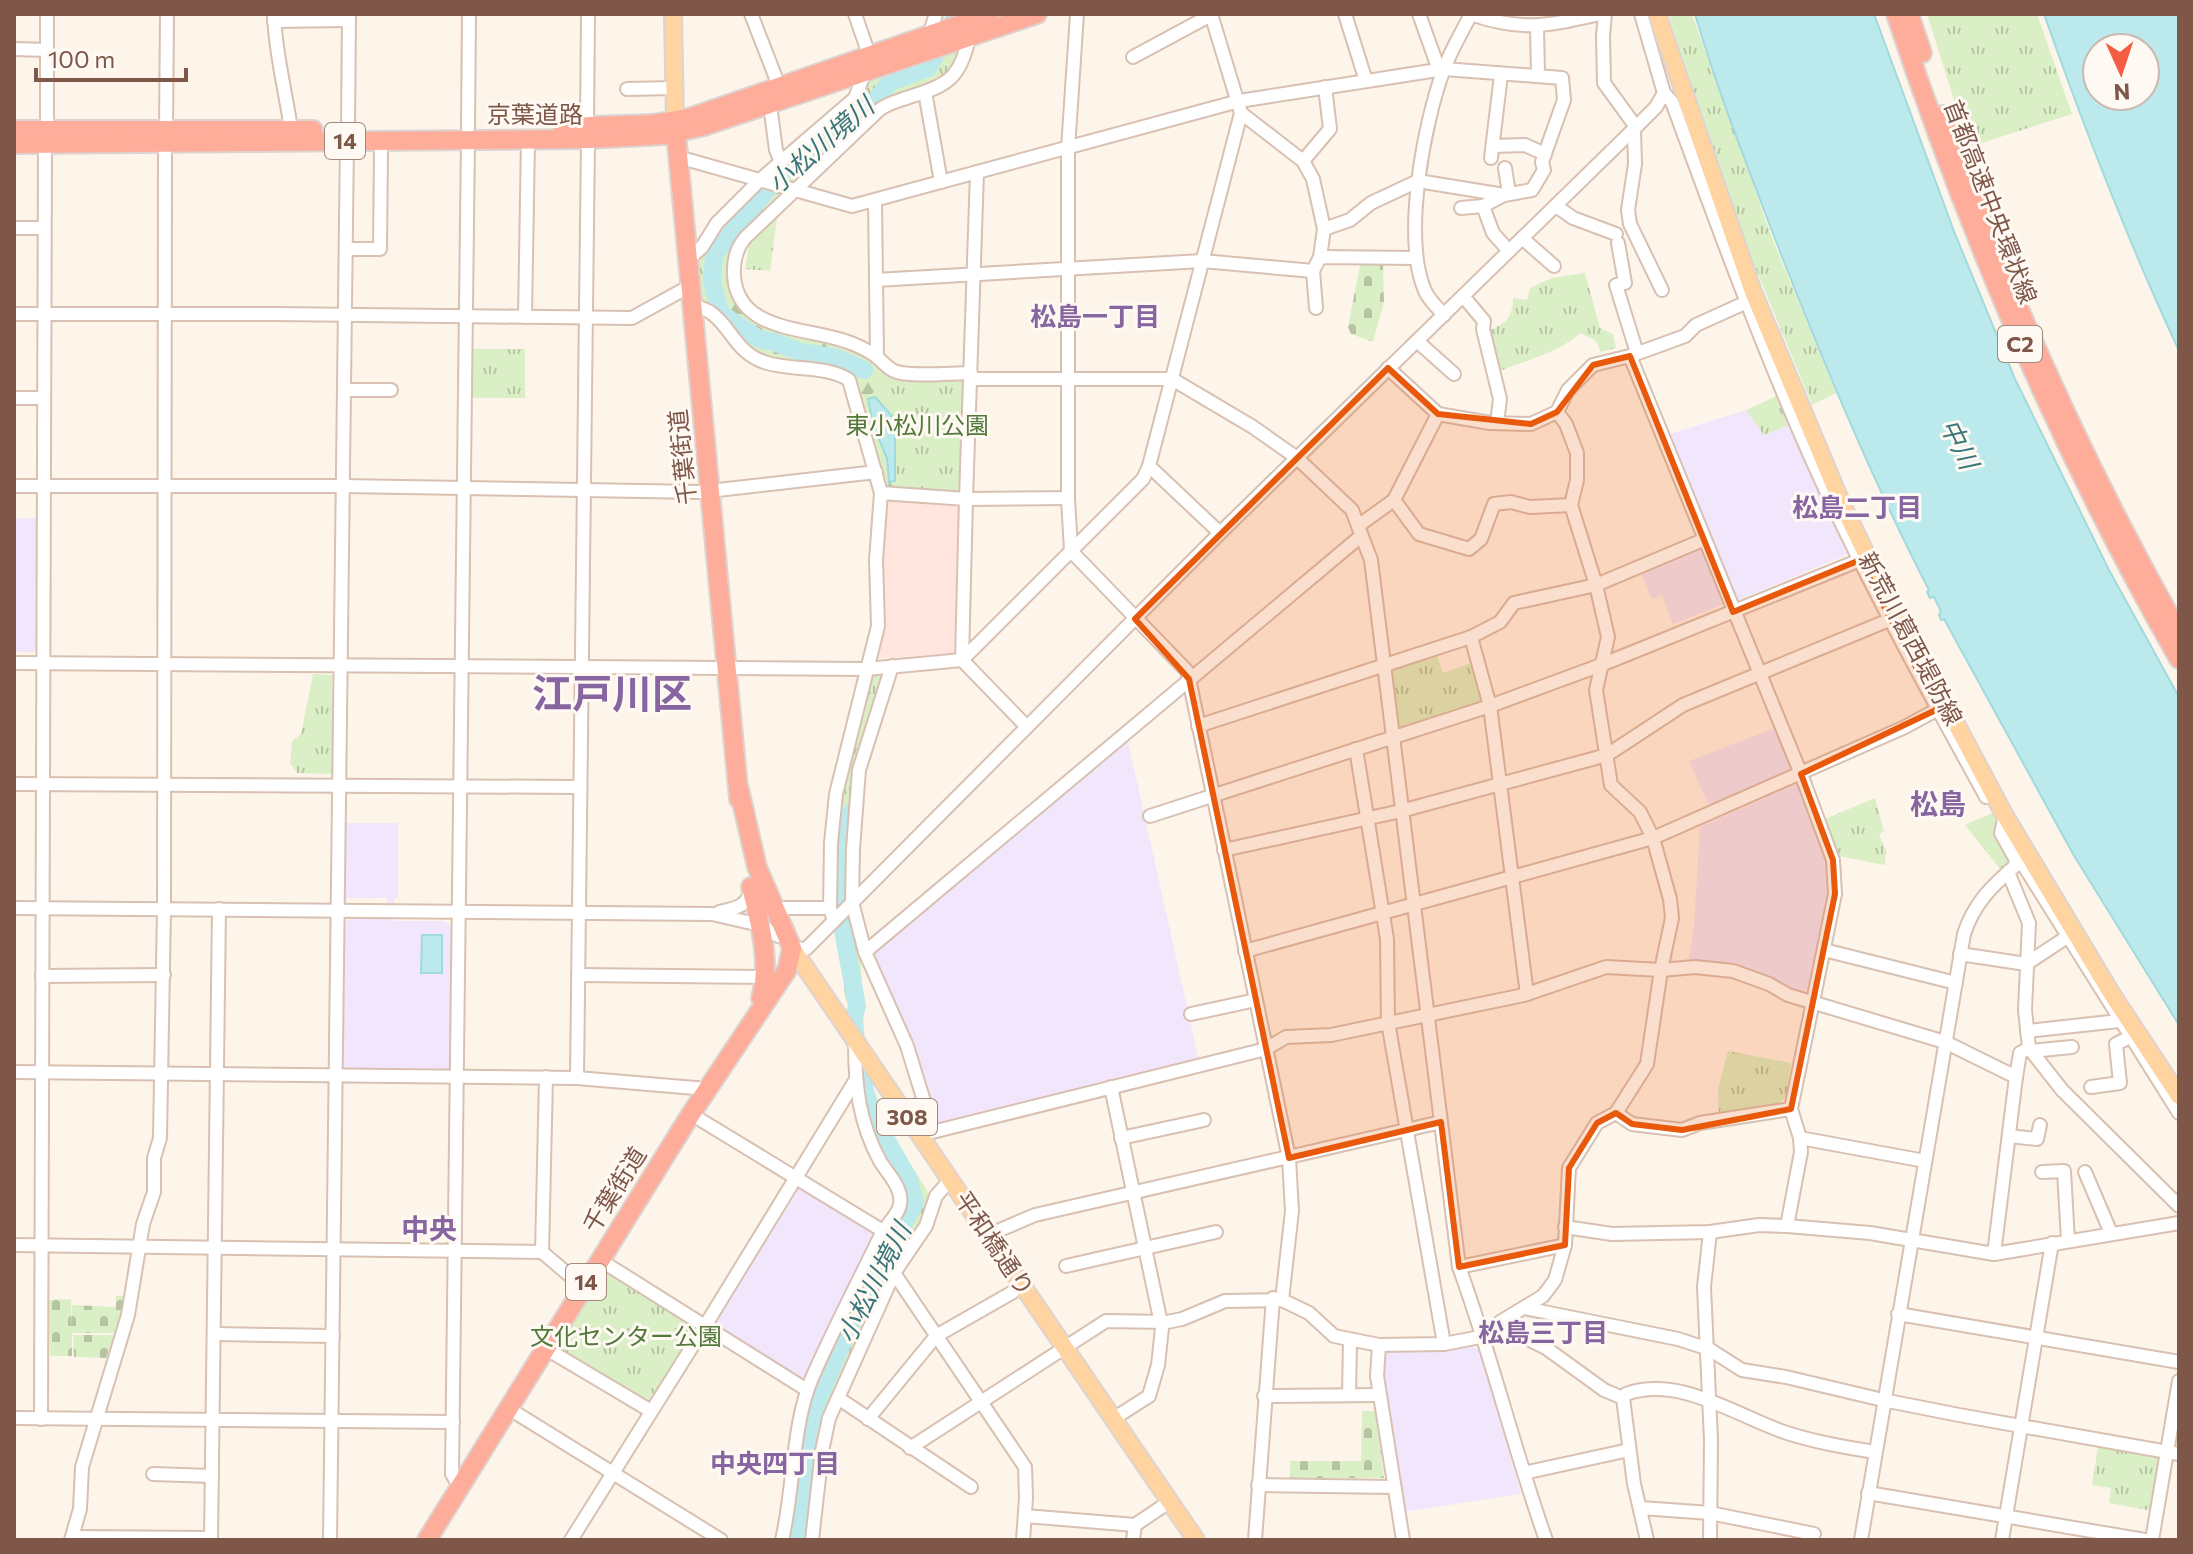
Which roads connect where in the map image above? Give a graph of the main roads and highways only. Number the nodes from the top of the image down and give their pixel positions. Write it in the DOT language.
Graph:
graph roads {
  1 [pos="673,14"];
  2 [pos="990,14"];
  3 [pos="1037,14"];
  4 [pos="1657,14"];
  5 [pos="1896,14"];
  6 [pos="1909,14"];
  7 [pos="968,32"];
  8 [pos="932,33"];
  9 [pos="867,63"];
  10 [pos="676,127"];
  11 [pos="14,130"];
  12 [pos="587,132"];
  13 [pos="468,134"];
  14 [pos="347,135"];
  15 [pos="46,137"];
  16 [pos="166,137"];
  17 [pos="14,144"];
  18 [pos="2179,633"];
  19 [pos="2179,659"];
  20 [pos="739,789"];
  21 [pos="751,887"];
  22 [pos="768,919"];
  23 [pos="785,942"];
  24 [pos="748,1026"];
  25 [pos="2179,1096"];
  26 [pos="427,1540"];
  27 [pos="1196,1540"];
  1 -- 10 [label="main road"];
  2 -- 7 [label="highway, 京葉道路 / 14"];
  3 -- 7 [label="highway, 京葉道路 / 14"];
  4 -- 25 [label="main road, 新荒川葛西堤防線"];
  5 -- 19 [label="highway, 首都高速中央環状線 / C2"];
  6 -- 18 [label="highway, 首都高速中央環状線 / C2"];
  7 -- 8 [label="highway, 京葉道路 / 14"];
  8 -- 9 [label="highway, 京葉道路 / 14"];
  9 -- 10 [label="highway, 京葉道路 / 14"];
  9 -- 10 [label="highway, 京葉道路 / 14"];
  10 -- 12 [label="highway, 京葉道路 / 14"];
  10 -- 20 [label="highway, 千葉街道"];
  11 -- 15 [label="highway, 京葉道路 / 14"];
  12 -- 13 [label="highway, 京葉道路 / 14"];
  12 -- 13 [label="highway, 京葉道路 / 14"];
  13 -- 14 [label="highway, 京葉道路 / 14"];
  14 -- 16 [label="highway, 京葉道路 / 14"];
  14 -- 16 [label="highway, 京葉道路 / 14"];
  15 -- 16 [label="highway, 京葉道路 / 14"];
  15 -- 17 [label="highway, 京葉道路 / 14"];
  20 -- 21 [label="highway, 千葉街道"];
  20 -- 22 [label="highway, 千葉街道"];
  21 -- 22 [label="highway"];
  21 -- 23 [label="highway, 千葉街道"];
  22 -- 23 [label="highway, 千葉街道"];
  22 -- 24 [label="highway"];
  23 -- 24 [label="highway, 千葉街道 / 14"];
  23 -- 27 [label="main road, 平和橋通り / 308"];
  24 -- 26 [label="highway, 千葉街道 / 14"];
}
